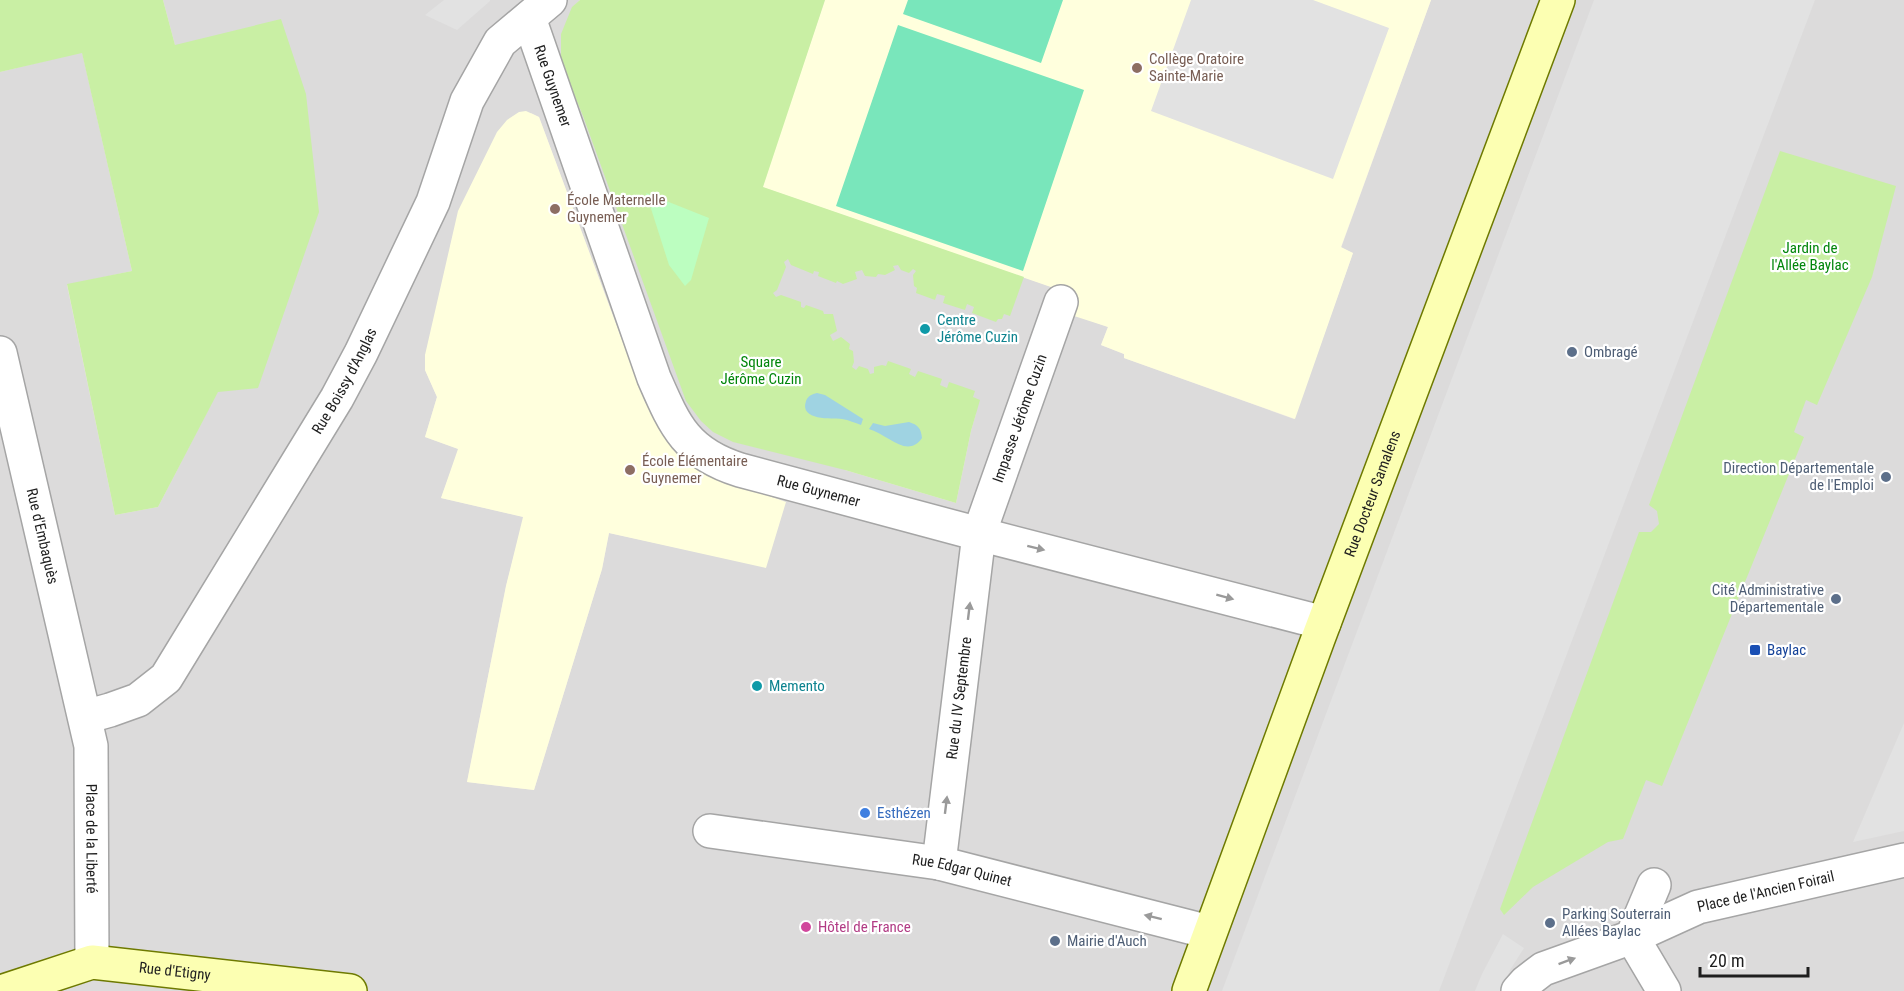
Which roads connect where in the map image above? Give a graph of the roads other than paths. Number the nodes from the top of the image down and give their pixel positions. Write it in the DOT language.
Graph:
graph roads {
  1 [pos="1558,0"];
  2 [pos="539,9"];
  3 [pos="1061,302"];
  4 [pos="0,353"];
  5 [pos="12,450"];
  6 [pos="979,534"];
  7 [pos="1324,623"];
  8 [pos="85,717"];
  9 [pos="710,831"];
  10 [pos="1904,860"];
  11 [pos="939,863"];
  12 [pos="1654,885"];
  13 [pos="1209,932"];
  14 [pos="1632,937"];
  15 [pos="92,962"];
  16 [pos="4,991"];
  17 [pos="350,991"];
  18 [pos="1189,991"];
  19 [pos="1518,991"];
  20 [pos="1664,991"];
  1 -- 7 [label="main road, Rue Docteur Samalens"];
  2 -- 6 [label="street, Rue Guynemer"];
  2 -- 8 [label="street, Rue Boissy d'Anglas"];
  3 -- 6 [label="street, Impasse Jérôme Cuzin"];
  4 -- 5 [label="street, Rue d'Embaquès"];
  5 -- 8 [label="street, Rue d'Embaquès"];
  6 -- 7 [label="street, Rue Guynemer, one-way"];
  11 -- 6 [label="street, Rue du IV Septembre, one-way"];
  7 -- 13 [label="main road, Rue Docteur Samalens"];
  8 -- 15 [label="street, Place de la Liberté"];
  9 -- 11 [label="street, Rue Edgar Quinet"];
  10 -- 14 [label="street, Place de l'Ancien Foirail"];
  13 -- 11 [label="street, Rue Edgar Quinet, one-way"];
  12 -- 14 [label="street"];
  13 -- 18 [label="main road, Rue Docteur Samalens"];
  19 -- 14 [label="street, Place de l'Ancien Foirail, one-way"];
  14 -- 20 [label="street"];
  15 -- 16 [label="main road, Rue d'Etigny"];
  15 -- 17 [label="main road, Rue d'Etigny"];
}
